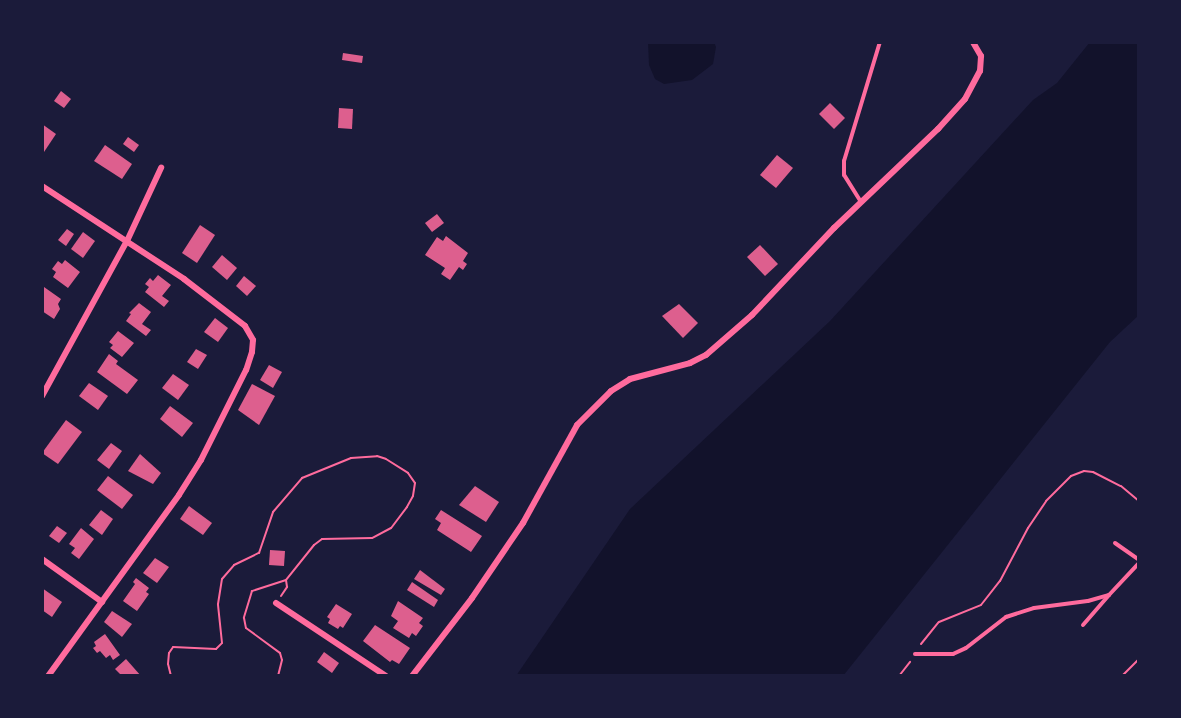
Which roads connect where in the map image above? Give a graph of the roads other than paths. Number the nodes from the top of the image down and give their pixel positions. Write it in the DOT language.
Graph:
graph roads {
  1 [pos="880,42"];
  2 [pos="973,42"];
  3 [pos="162,168"];
  4 [pos="42,186"];
  5 [pos="861,202"];
  6 [pos="127,241"];
  7 [pos="42,396"];
  8 [pos="1115,543"];
  9 [pos="42,559"];
  10 [pos="1139,561"];
  11 [pos="1110,595"];
  12 [pos="102,603"];
  13 [pos="276,603"];
  14 [pos="1083,624"];
  15 [pos="915,654"];
  16 [pos="49,676"];
  17 [pos="386,676"];
  18 [pos="412,676"];
  1 -- 5 [label="lane"];
  2 -- 5 [label="street"];
  3 -- 6 [label="street"];
  4 -- 6 [label="street"];
  5 -- 18 [label="street"];
  6 -- 7 [label="street"];
  6 -- 12 [label="street"];
  8 -- 10 [label="lane"];
  9 -- 12 [label="street"];
  10 -- 11 [label="lane"];
  11 -- 14 [label="lane"];
  11 -- 15 [label="lane"];
  12 -- 16 [label="street"];
  13 -- 17 [label="street"];
}
